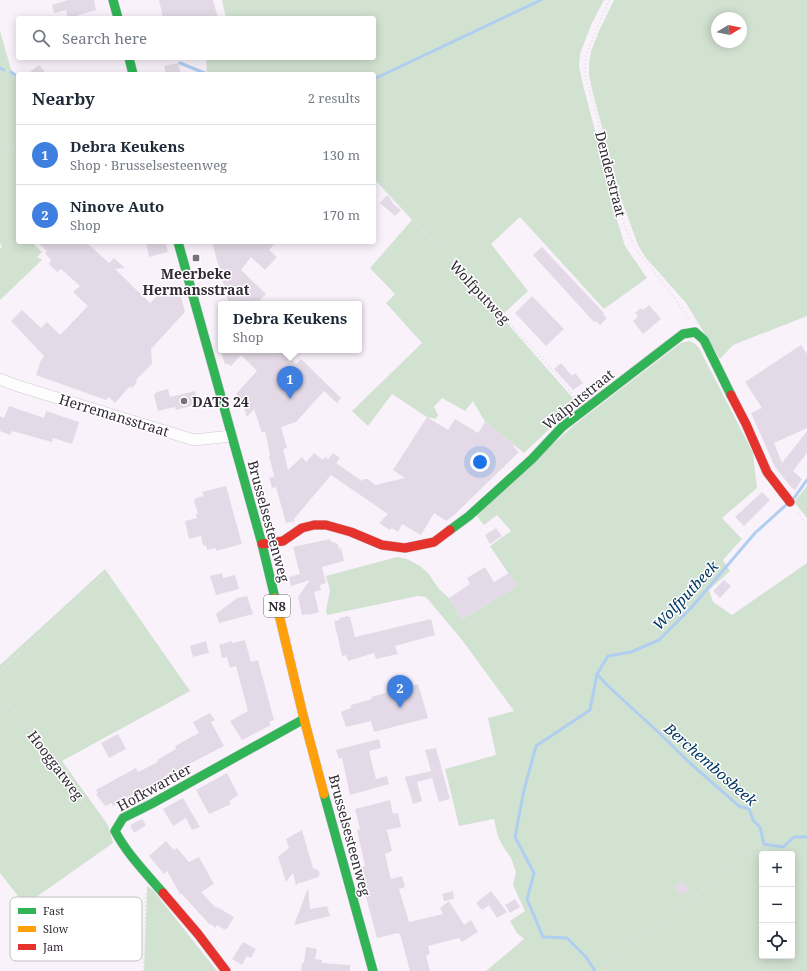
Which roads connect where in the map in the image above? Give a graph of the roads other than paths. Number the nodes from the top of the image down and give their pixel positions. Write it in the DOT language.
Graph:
graph roads {
  1 [pos="113,0"];
  2 [pos="117,16"];
  3 [pos="130,60"];
  4 [pos="132,72"];
  5 [pos="179,244"];
  6 [pos="0,379"];
  7 [pos="230,436"];
  8 [pos="790,502"];
  9 [pos="262,544"];
  10 [pos="304,719"];
  11 [pos="226,971"];
  12 [pos="373,971"];
  1 -- 2 [label="street"];
  3 -- 4 [label="street"];
  5 -- 7 [label="street, Brusselsesteenweg / N8"];
  6 -- 7 [label="street, Herremansstraat"];
  7 -- 9 [label="street, Brusselsesteenweg / N8"];
  8 -- 9 [label="street, Walputstraat"];
  9 -- 10 [label="street, Brusselsesteenweg / N8"];
  10 -- 11 [label="street, Hofkwartier"];
  10 -- 12 [label="street, Brusselsesteenweg / N8"];
}
